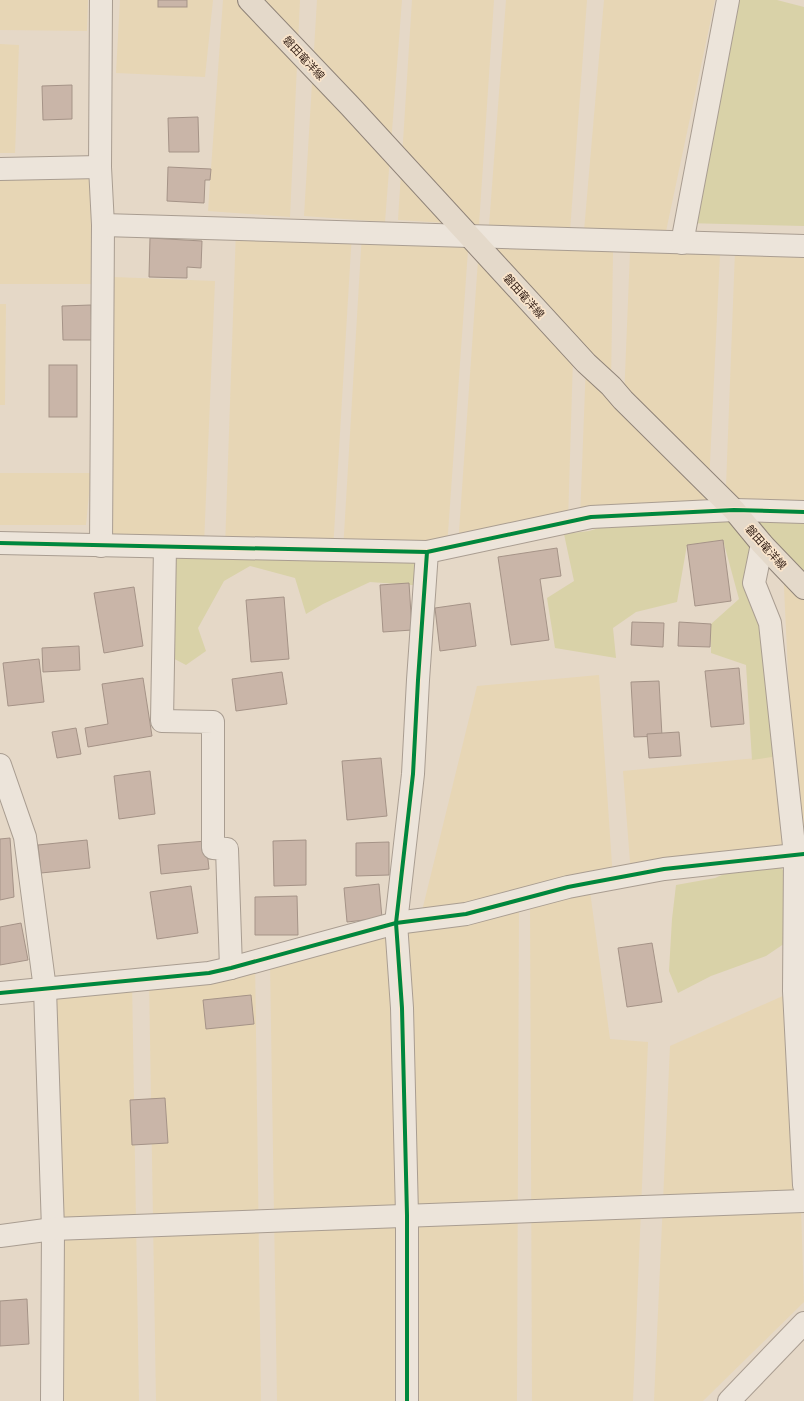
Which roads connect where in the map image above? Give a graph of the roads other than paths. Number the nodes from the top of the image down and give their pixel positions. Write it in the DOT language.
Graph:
graph roads {
  1 [pos="101,0"];
  2 [pos="249,0"];
  3 [pos="728,0"];
  4 [pos="100,167"];
  5 [pos="0,169"];
  6 [pos="103,225"];
  7 [pos="470,236"];
  8 [pos="682,242"];
  9 [pos="804,246"];
  10 [pos="734,510"];
  11 [pos="804,512"];
  12 [pos="0,543"];
  13 [pos="762,544"];
  14 [pos="101,546"];
  15 [pos="165,547"];
  16 [pos="427,552"];
  17 [pos="804,588"];
  18 [pos="0,765"];
  19 [pos="799,855"];
  20 [pos="396,923"];
  21 [pos="232,968"];
  22 [pos="45,989"];
  23 [pos="0,993"];
  24 [pos="804,1185"];
  25 [pos="804,1201"];
  26 [pos="407,1215"];
  27 [pos="54,1229"];
  28 [pos="0,1236"];
  29 [pos="804,1323"];
  30 [pos="52,1401"];
  31 [pos="407,1401"];
  32 [pos="729,1401"];
  1 -- 4 [label="street"];
  2 -- 7 [label="main road, 磐田竜洋線"];
  3 -- 8 [label="street"];
  4 -- 5 [label="street"];
  4 -- 6 [label="street"];
  6 -- 7 [label="street"];
  6 -- 14 [label="street"];
  7 -- 8 [label="street"];
  7 -- 10 [label="main road, 磐田竜洋線"];
  8 -- 9 [label="street"];
  10 -- 11 [label="street"];
  10 -- 13 [label="main road, 磐田竜洋線"];
  10 -- 16 [label="street"];
  12 -- 14 [label="street"];
  13 -- 17 [label="main road, 磐田竜洋線"];
  13 -- 19 [label="street"];
  14 -- 15 [label="street"];
  15 -- 16 [label="street"];
  15 -- 21 [label="street"];
  16 -- 20 [label="street"];
  18 -- 22 [label="street"];
  19 -- 20 [label="street"];
  19 -- 24 [label="street"];
  20 -- 21 [label="street"];
  20 -- 26 [label="street"];
  21 -- 22 [label="street"];
  22 -- 23 [label="street"];
  22 -- 27 [label="street"];
  25 -- 26 [label="street"];
  26 -- 27 [label="street"];
  26 -- 31 [label="street"];
  27 -- 28 [label="street"];
  27 -- 30 [label="street"];
  29 -- 32 [label="street"];
}
